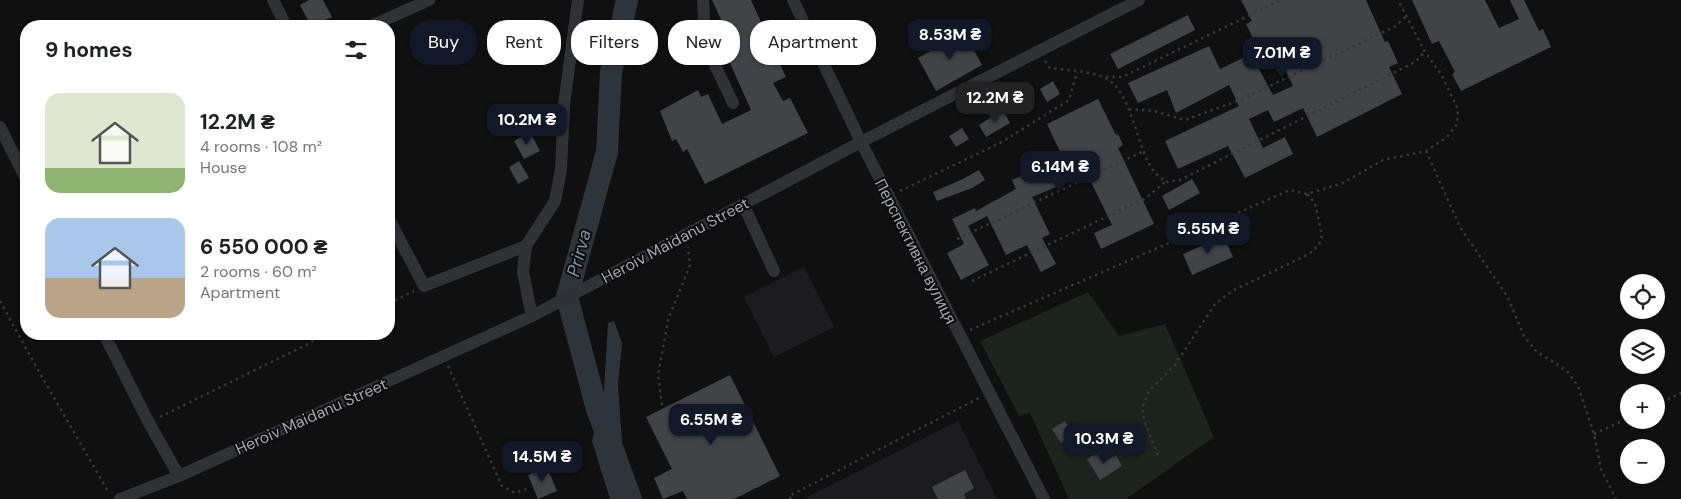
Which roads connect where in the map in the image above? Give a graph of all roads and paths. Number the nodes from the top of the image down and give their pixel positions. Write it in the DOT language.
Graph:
graph roads {
  1 [pos="272,0"];
  2 [pos="429,0"];
  3 [pos="578,0"];
  4 [pos="703,0"];
  5 [pos="793,0"];
  6 [pos="1140,0"];
  7 [pos="1281,0"];
  8 [pos="1398,0"];
  9 [pos="1406,16"];
  10 [pos="283,20"];
  11 [pos="384,20"];
  12 [pos="1038,52"];
  13 [pos="1425,52"];
  14 [pos="1076,72"];
  15 [pos="1104,77"];
  16 [pos="733,103"];
  17 [pos="1129,109"];
  18 [pos="0,127"];
  19 [pos="860,142"];
  20 [pos="1144,151"];
  21 [pos="1426,151"];
  22 [pos="20,167"];
  23 [pos="1165,182"];
  24 [pos="1307,194"];
  25 [pos="888,196"];
  26 [pos="743,204"];
  27 [pos="395,230"];
  28 [pos="686,234"];
  29 [pos="957,240"];
  30 [pos="526,246"];
  31 [pos="774,271"];
  32 [pos="972,281"];
  33 [pos="424,286"];
  34 [pos="0,300"];
  35 [pos="395,300"];
  36 [pos="532,316"];
  37 [pos="959,335"];
  38 [pos="20,337"];
  39 [pos="22,340"];
  40 [pos="107,340"];
  41 [pos="316,340"];
  42 [pos="444,356"];
  43 [pos="989,393"];
  44 [pos="1681,393"];
  45 [pos="1665,401"];
  46 [pos="662,405"];
  47 [pos="1620,422"];
  48 [pos="149,423"];
  49 [pos="1594,434"];
  50 [pos="1158,455"];
  51 [pos="179,476"];
  52 [pos="530,488"];
  53 [pos="113,499"];
  54 [pos="120,499"];
  55 [pos="791,499"];
  56 [pos="1044,499"];
  57 [pos="1616,499"];
  1 -- 10 [label="street"];
  2 -- 11 [label="street"];
  3 -- 30 [label="street"];
  4 -- 16 [label="street"];
  5 -- 19 [label="street, Перспективна вулиця"];
  6 -- 12 [label="street, Heroiv Maidanu Street"];
  7 -- 15 [label="path"];
  8 -- 9 [label="path"];
  9 -- 13 [label="path"];
  9 -- 17 [label="path"];
  12 -- 14 [label="path"];
  12 -- 19 [label="street, Heroiv Maidanu Street"];
  13 -- 21 [label="path"];
  13 -- 23 [label="path"];
  14 -- 15 [label="path"];
  14 -- 25 [label="path"];
  15 -- 17 [label="path"];
  17 -- 20 [label="path"];
  18 -- 22 [label="street"];
  19 -- 25 [label="street, Перспективна вулиця"];
  19 -- 26 [label="street, Heroiv Maidanu Street"];
  20 -- 23 [label="path"];
  20 -- 29 [label="path"];
  21 -- 24 [label="path"];
  21 -- 49 [label="path"];
  23 -- 32 [label="path"];
  24 -- 37 [label="path"];
  24 -- 50 [label="path"];
  25 -- 37 [label="street, Перспективна вулиця"];
  26 -- 28 [label="street, Heroiv Maidanu Street"];
  26 -- 31 [label="street"];
  27 -- 33 [label="street"];
  28 -- 36 [label="street, Heroiv Maidanu Street"];
  28 -- 46 [label="path"];
  30 -- 33 [label="street"];
  30 -- 36 [label="street"];
  33 -- 35 [label="path"];
  34 -- 38 [label="path"];
  36 -- 42 [label="street, Heroiv Maidanu Street"];
  37 -- 43 [label="street, Перспективна вулиця"];
  39 -- 53 [label="path"];
  40 -- 48 [label="street"];
  41 -- 48 [label="path"];
  42 -- 51 [label="street, Heroiv Maidanu Street"];
  42 -- 52 [label="path"];
  43 -- 55 [label="path"];
  43 -- 56 [label="street, Перспективна вулиця"];
  44 -- 45 [label="path"];
  47 -- 49 [label="path"];
  48 -- 51 [label="street"];
  49 -- 57 [label="path"];
  51 -- 54 [label="street, Heroiv Maidanu Street"];
}
